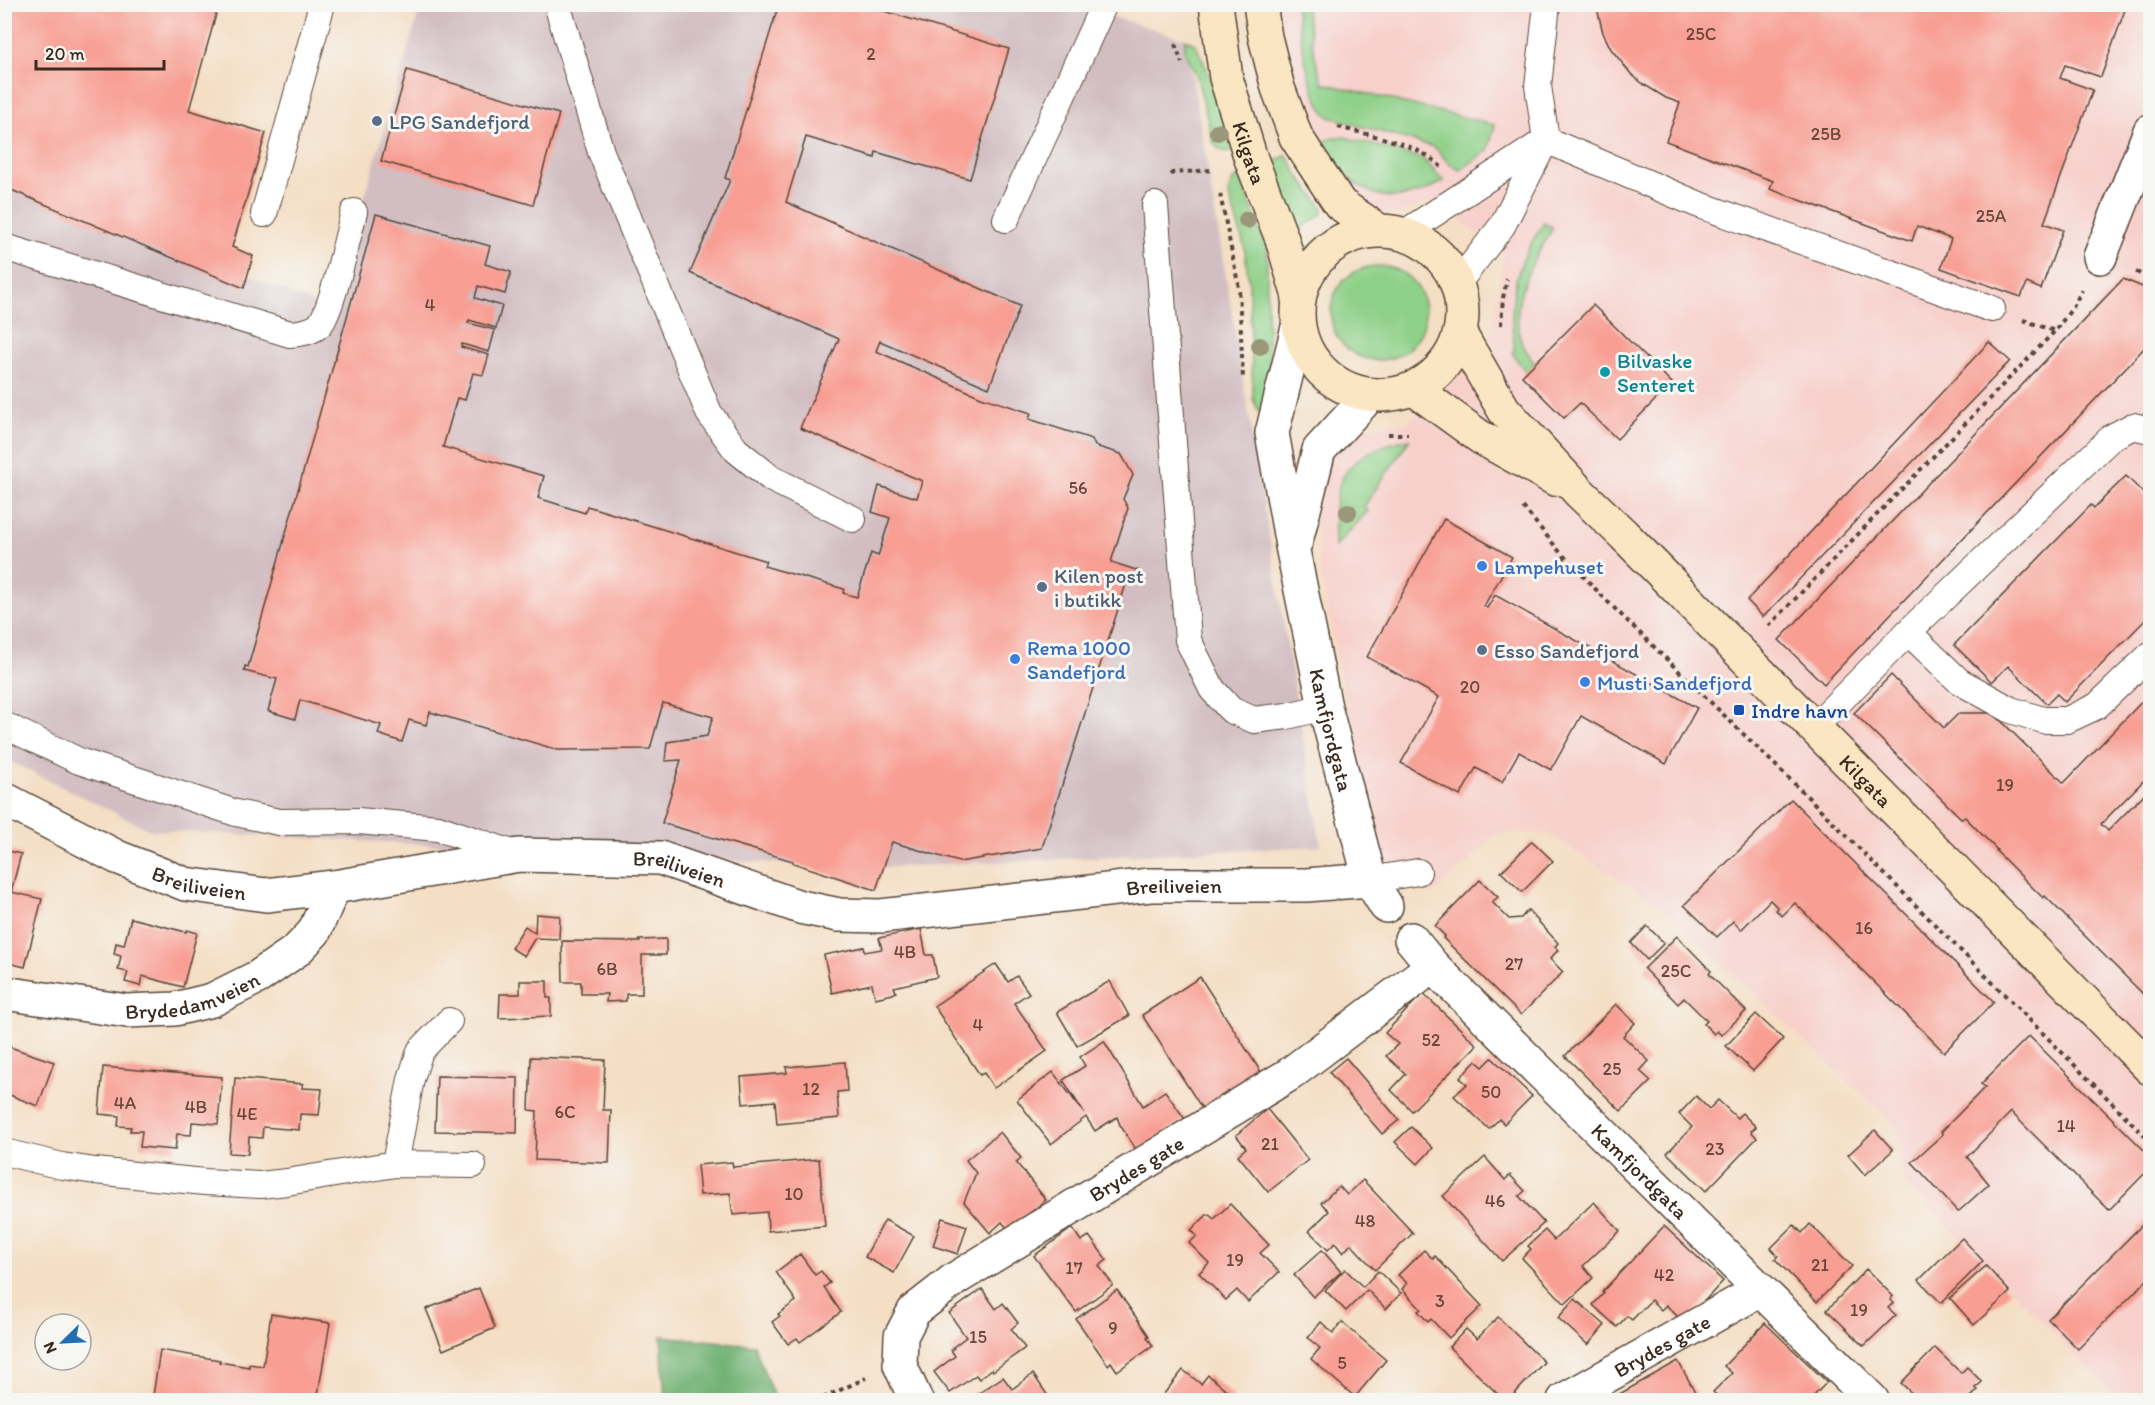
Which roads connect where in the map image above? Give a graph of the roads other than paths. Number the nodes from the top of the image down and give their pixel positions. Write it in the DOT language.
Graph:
graph roads {
  1 [pos="322,4"];
  2 [pos="557,4"];
  3 [pos="1104,4"];
  4 [pos="1216,4"];
  5 [pos="1260,4"];
  6 [pos="1547,4"];
  7 [pos="2151,130"];
  8 [pos="1546,140"];
  9 [pos="1155,205"];
  10 [pos="354,212"];
  11 [pos="264,214"];
  12 [pos="1006,219"];
  13 [pos="1390,232"];
  14 [pos="4,247"];
  15 [pos="2100,257"];
  16 [pos="1457,284"];
  17 [pos="1992,309"];
  18 [pos="1298,312"];
  19 [pos="1460,334"];
  20 [pos="1414,388"];
  21 [pos="1370,396"];
  22 [pos="2151,430"];
  23 [pos="1580,493"];
  24 [pos="853,519"];
  25 [pos="1293,551"];
  26 [pos="1908,632"];
  27 [pos="2151,655"];
  28 [pos="1325,707"];
  29 [pos="4,725"];
  30 [pos="1814,727"];
  31 [pos="4,799"];
  32 [pos="519,855"];
  33 [pos="1418,872"];
  34 [pos="334,887"];
  35 [pos="1378,893"];
  36 [pos="1411,939"];
  37 [pos="1433,966"];
  38 [pos="4,993"];
  39 [pos="449,1021"];
  40 [pos="2151,1068"];
  41 [pos="4,1152"];
  42 [pos="395,1164"];
  43 [pos="473,1165"];
  44 [pos="1760,1290"];
  45 [pos="916,1401"];
  46 [pos="1564,1401"];
  47 [pos="1872,1401"];
  1 -- 11 [label="lane"];
  2 -- 24 [label="lane"];
  3 -- 12 [label="lane"];
  4 -- 18 [label="main road, Kilgata"];
  5 -- 13 [label="main road"];
  6 -- 8 [label="lane"];
  7 -- 15 [label="street"];
  8 -- 13 [label="lane"];
  8 -- 16 [label="lane"];
  8 -- 17 [label="lane"];
  9 -- 28 [label="lane"];
  10 -- 14 [label="lane"];
  13 -- 16 [label="main road"];
  13 -- 18 [label="main road"];
  16 -- 19 [label="main road"];
  18 -- 21 [label="main road"];
  18 -- 25 [label="street, Kamfjordgata"];
  19 -- 20 [label="main road"];
  19 -- 23 [label="main road, Kilgata"];
  20 -- 21 [label="main road"];
  20 -- 23 [label="main road, Kilgata"];
  21 -- 25 [label="street, Kamfjordgata"];
  22 -- 26 [label="lane"];
  23 -- 30 [label="main road, Kilgata"];
  25 -- 28 [label="street, Kamfjordgata"];
  26 -- 27 [label="lane"];
  26 -- 30 [label="lane"];
  28 -- 35 [label="street, Kamfjordgata"];
  29 -- 32 [label="lane"];
  30 -- 40 [label="main road, Kilgata"];
  31 -- 34 [label="street, Breiliveien"];
  32 -- 34 [label="street, Breiliveien"];
  32 -- 35 [label="street, Breiliveien"];
  33 -- 35 [label="lane"];
  34 -- 38 [label="street, Brydedamveien"];
  36 -- 37 [label="street, Kamfjordgata"];
  37 -- 44 [label="street, Kamfjordgata"];
  37 -- 45 [label="street, Brydes gate"];
  39 -- 42 [label="lane"];
  41 -- 42 [label="lane"];
  42 -- 43 [label="lane"];
  44 -- 46 [label="street, Brydes gate"];
  44 -- 47 [label="street, Kamfjordgata"];
}
